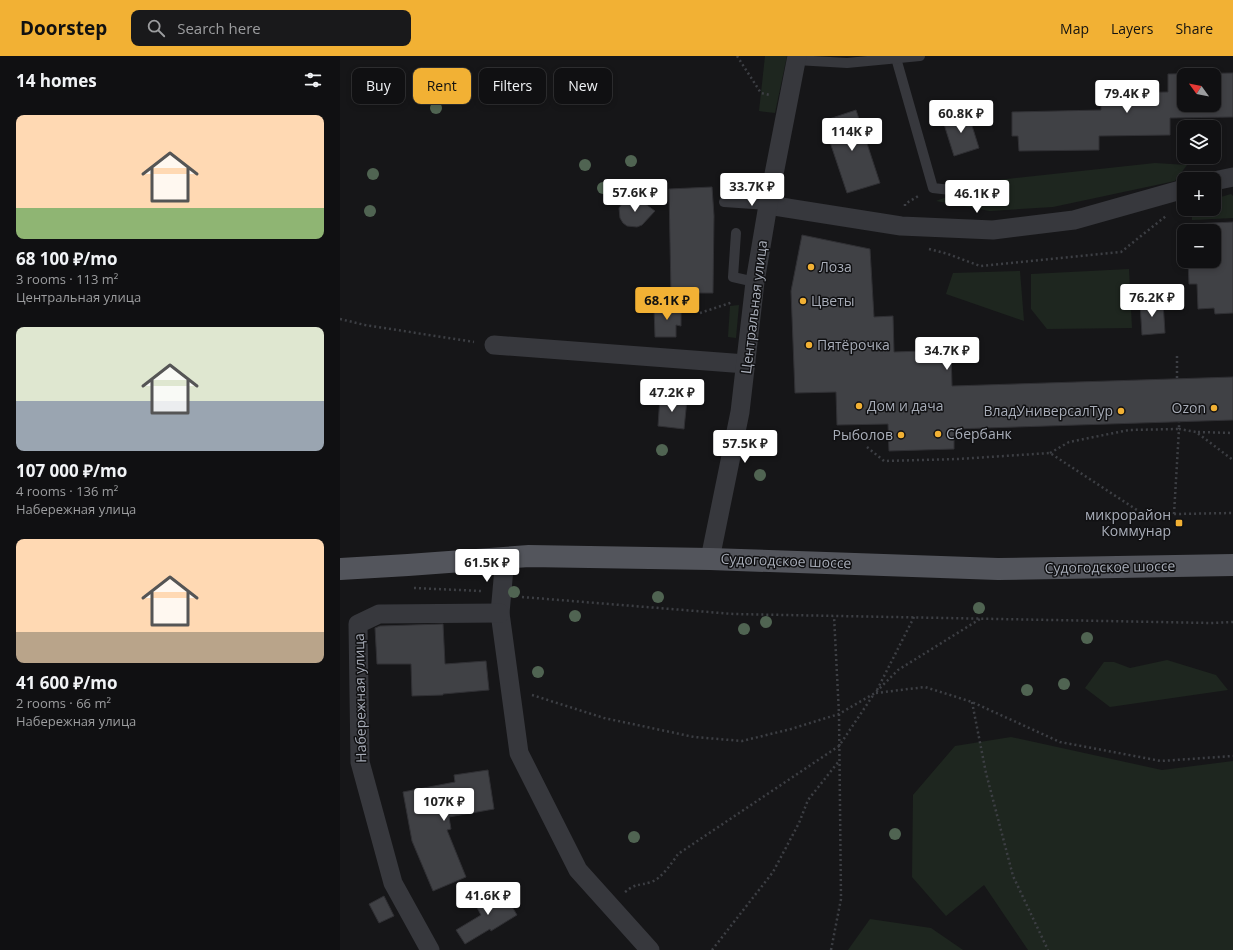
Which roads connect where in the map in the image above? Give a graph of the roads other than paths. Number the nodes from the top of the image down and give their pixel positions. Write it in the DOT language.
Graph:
graph roads {
  1 [pos="919,56"];
  2 [pos="796,58"];
  3 [pos="896,58"];
  4 [pos="1233,177"];
  5 [pos="1221,180"];
  6 [pos="1177,191"];
  7 [pos="995,195"];
  8 [pos="724,202"];
  9 [pos="768,205"];
  10 [pos="736,233"];
  11 [pos="755,282"];
  12 [pos="494,345"];
  13 [pos="746,364"];
  14 [pos="505,557"];
  15 [pos="710,559"];
  16 [pos="1233,565"];
  17 [pos="340,569"];
  18 [pos="501,604"];
  19 [pos="430,950"];
  20 [pos="650,950"];
  1 -- 3 [label="lane"];
  2 -- 3 [label="lane"];
  2 -- 9 [label="street, Центральная улица"];
  3 -- 7 [label="lane"];
  4 -- 5 [label="street"];
  6 -- 9 [label="street"];
  8 -- 9 [label="lane"];
  9 -- 11 [label="street, Центральная улица"];
  10 -- 11 [label="lane"];
  11 -- 13 [label="street, Центральная улица"];
  12 -- 13 [label="street"];
  13 -- 15 [label="street, Центральная улица"];
  14 -- 15 [label="main road, Судогодское шоссе"];
  14 -- 17 [label="main road, Судогодское шоссе"];
  14 -- 18 [label="street"];
  15 -- 16 [label="main road, Судогодское шоссе"];
  18 -- 19 [label="street, Набережная улица"];
  18 -- 20 [label="street"];
}
